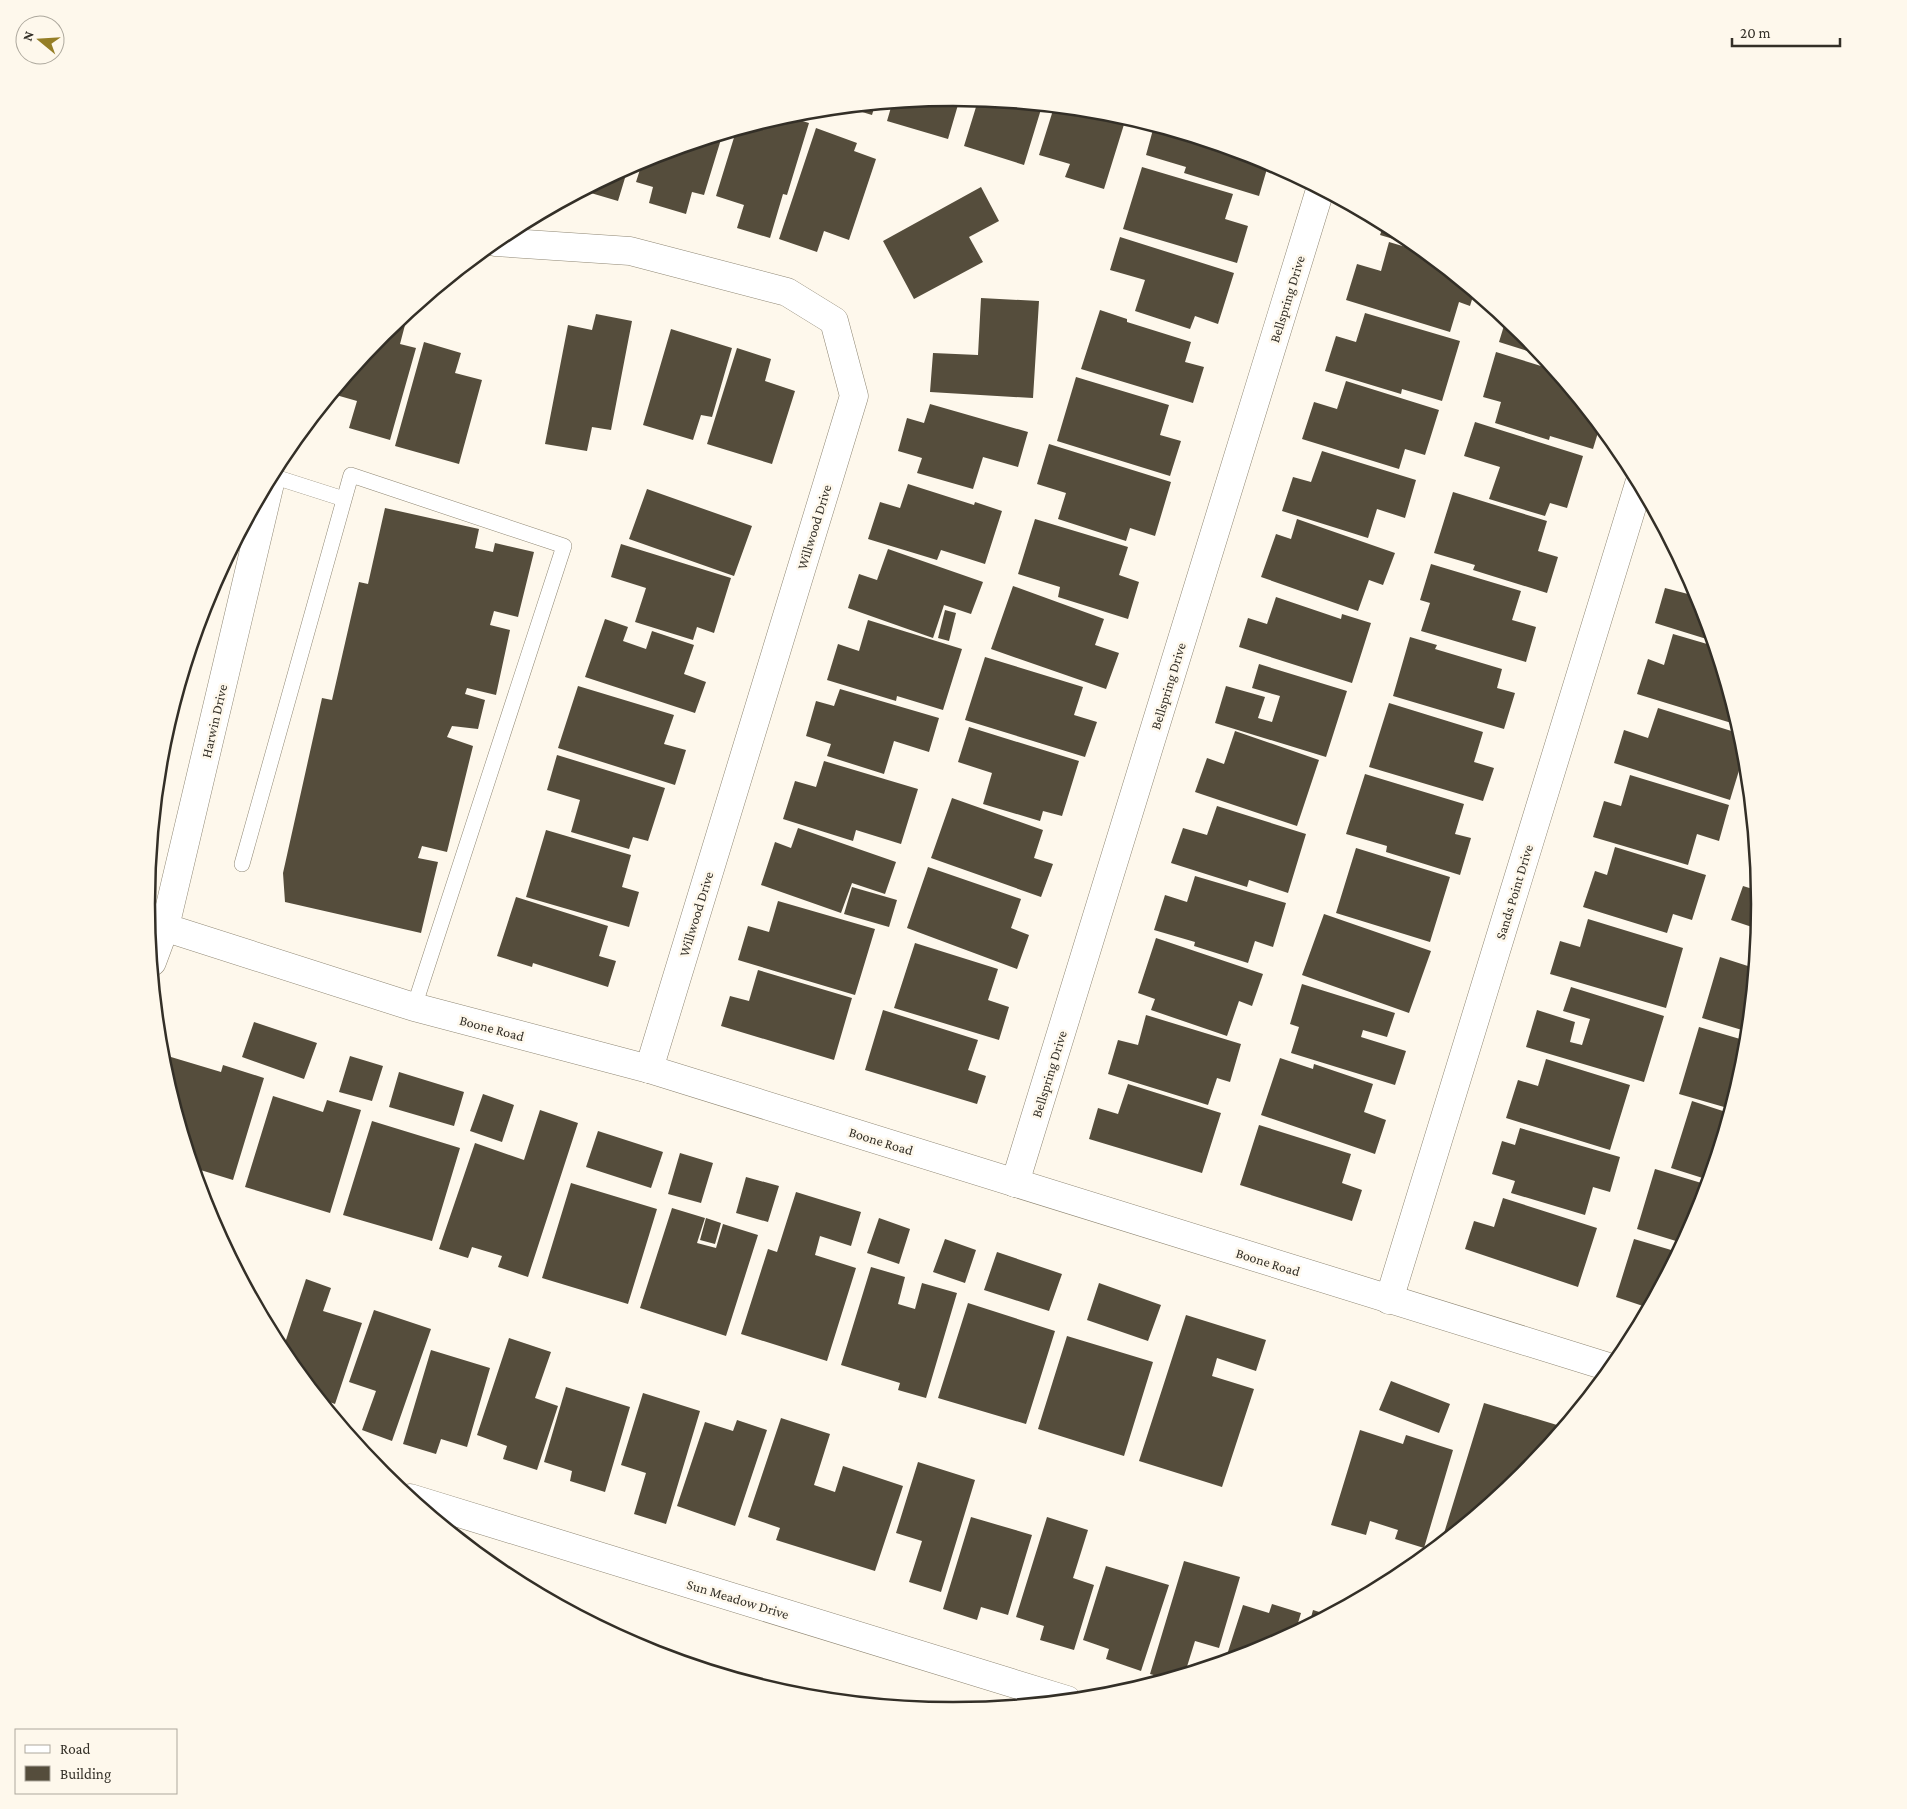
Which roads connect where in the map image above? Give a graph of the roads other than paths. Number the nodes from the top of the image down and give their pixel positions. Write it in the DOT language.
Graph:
graph roads {
  1 [pos="1318,195"];
  2 [pos="507,243"];
  3 [pos="278,479"];
  4 [pos="1637,492"];
  5 [pos="344,499"];
  6 [pos="265,500"];
  7 [pos="242,864"];
  8 [pos="157,925"];
  9 [pos="414,1007"];
  10 [pos="649,1069"];
  11 [pos="1016,1183"];
  12 [pos="1389,1300"];
  13 [pos="1604,1366"];
  14 [pos="424,1502"];
  15 [pos="1055,1696"];
  1 -- 11 [label="street, Bellspring Drive"];
  2 -- 10 [label="street, Willwood Drive"];
  3 -- 5 [label="lane"];
  4 -- 12 [label="street, Sands Point Drive"];
  5 -- 7 [label="lane"];
  5 -- 9 [label="lane"];
  6 -- 8 [label="street, Harwin Drive"];
  8 -- 9 [label="street, Boone Road"];
  9 -- 10 [label="street, Boone Road"];
  10 -- 11 [label="street, Boone Road"];
  11 -- 12 [label="street, Boone Road"];
  12 -- 13 [label="street, Boone Road"];
  14 -- 15 [label="street, Sun Meadow Drive"];
}
